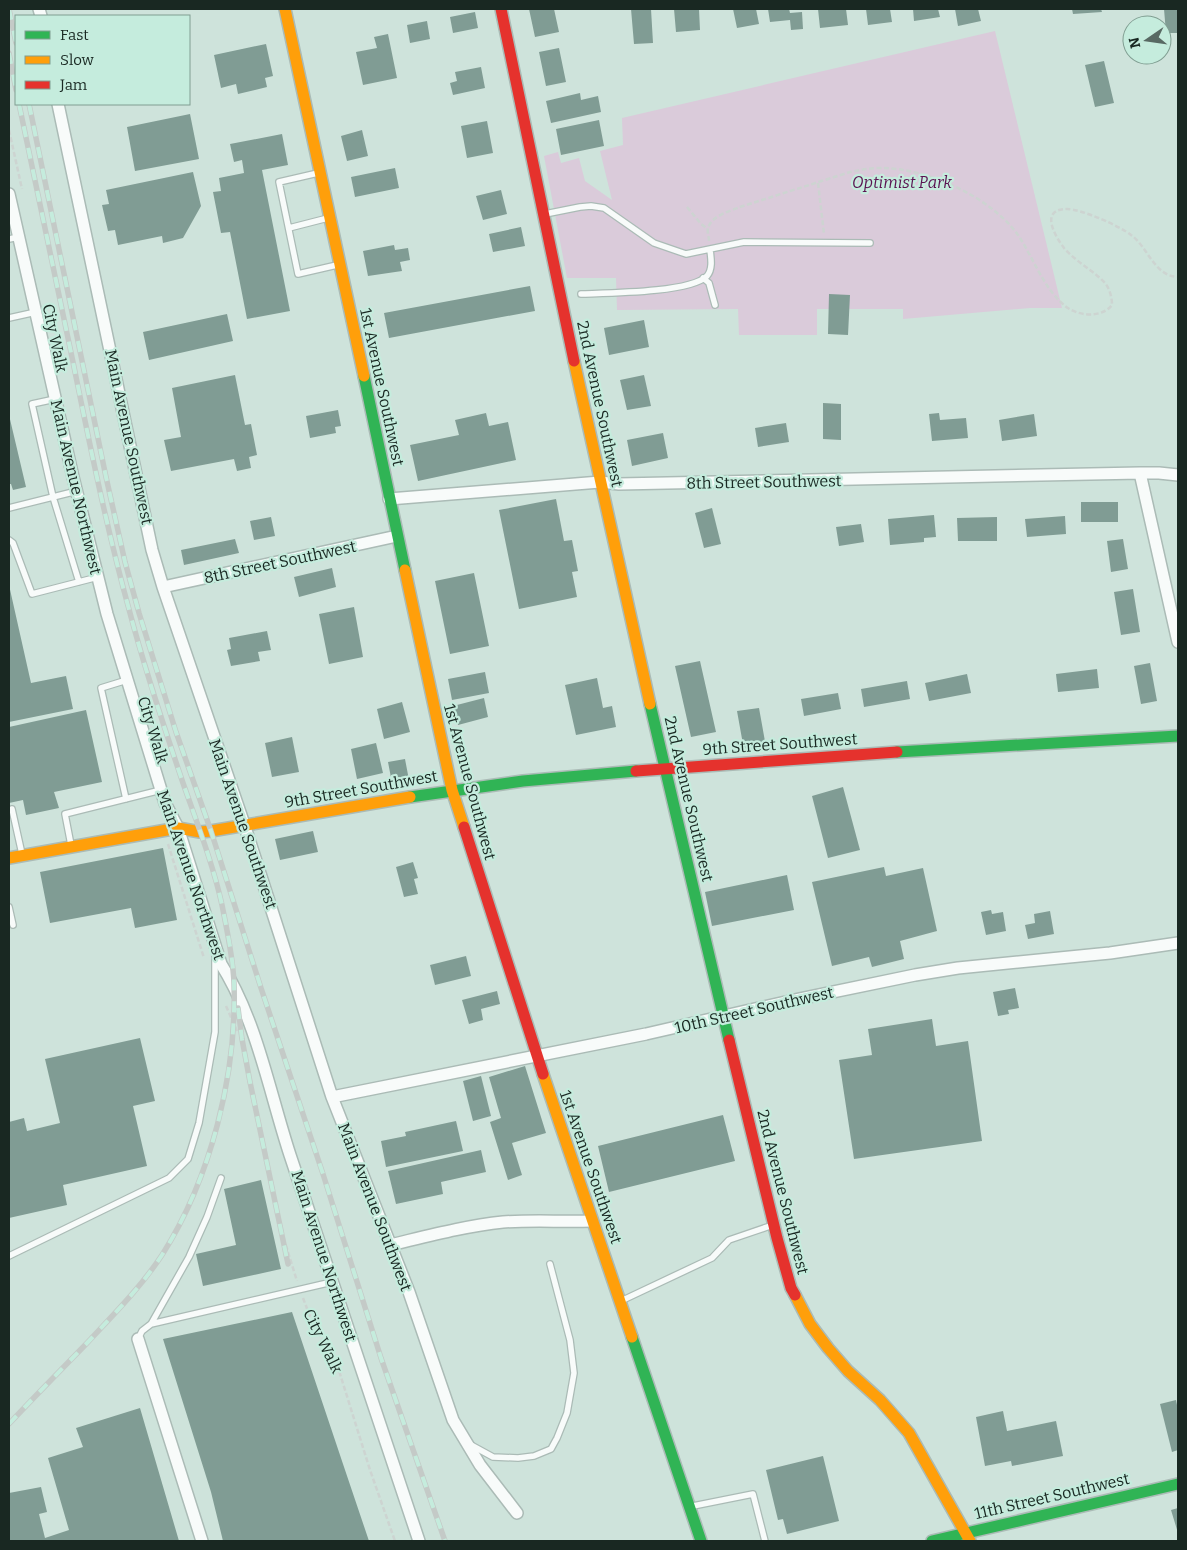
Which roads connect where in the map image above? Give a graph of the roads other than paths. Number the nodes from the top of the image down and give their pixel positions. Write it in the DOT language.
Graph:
graph roads {
  1 [pos="288,9"];
  2 [pos="501,9"];
  3 [pos="58,105"];
  4 [pos="320,173"];
  5 [pos="9,194"];
  6 [pos="543,214"];
  7 [pos="330,218"];
  8 [pos="289,228"];
  9 [pos="14,238"];
  10 [pos="870,242"];
  11 [pos="710,250"];
  12 [pos="340,265"];
  13 [pos="703,278"];
  14 [pos="581,294"];
  15 [pos="715,305"];
  16 [pos="36,312"];
  17 [pos="9,318"];
  18 [pos="55,399"];
  19 [pos="1140,473"];
  20 [pos="1178,475"];
  21 [pos="600,482"];
  22 [pos="77,491"];
  23 [pos="53,497"];
  24 [pos="389,500"];
  25 [pos="9,508"];
  26 [pos="397,536"];
  27 [pos="9,540"];
  28 [pos="98,577"];
  29 [pos="79,582"];
  30 [pos="163,587"];
  31 [pos="1178,642"];
  32 [pos="127,680"];
  33 [pos="1178,736"];
  34 [pos="666,768"];
  35 [pos="161,790"];
  36 [pos="452,790"];
  37 [pos="126,799"];
  38 [pos="12,809"];
  39 [pos="245,826"];
  40 [pos="178,828"];
  41 [pos="71,847"];
  42 [pos="22,856"];
  43 [pos="9,858"];
  44 [pos="9,907"];
  45 [pos="13,925"];
  46 [pos="1178,943"];
  47 [pos="215,946"];
  48 [pos="723,1016"];
  49 [pos="536,1056"];
  50 [pos="332,1097"];
  51 [pos="221,1178"];
  52 [pos="592,1221"];
  53 [pos="773,1225"];
  54 [pos="390,1245"];
  55 [pos="9,1256"];
  56 [pos="550,1264"];
  57 [pos="332,1282"];
  58 [pos="619,1301"];
  59 [pos="151,1324"];
  60 [pos="138,1339"];
  61 [pos="467,1443"];
  62 [pos="1178,1484"];
  63 [pos="688,1507"];
  64 [pos="517,1513"];
  65 [pos="968,1537"];
  66 [pos="202,1541"];
  67 [pos="420,1541"];
  68 [pos="701,1541"];
  69 [pos="765,1541"];
  70 [pos="932,1541"];
  1 -- 4 [label="main road, 1st Avenue Southwest"];
  2 -- 6 [label="main road, 2nd Avenue Southwest"];
  3 -- 30 [label="street, Main Avenue Southwest"];
  4 -- 7 [label="main road, 1st Avenue Southwest"];
  4 -- 8 [label="lane"];
  5 -- 9 [label="street, Main Avenue Northwest"];
  6 -- 11 [label="lane"];
  6 -- 21 [label="main road, 2nd Avenue Southwest"];
  7 -- 8 [label="lane"];
  7 -- 12 [label="main road, 1st Avenue Southwest"];
  8 -- 12 [label="lane"];
  9 -- 16 [label="street, Main Avenue Northwest"];
  10 -- 11 [label="lane"];
  11 -- 13 [label="lane"];
  12 -- 24 [label="main road, 1st Avenue Southwest"];
  13 -- 14 [label="lane"];
  13 -- 15 [label="lane"];
  16 -- 17 [label="lane"];
  16 -- 18 [label="street, Main Avenue Northwest"];
  18 -- 22 [label="street, Main Avenue Northwest"];
  18 -- 23 [label="lane"];
  19 -- 20 [label="street, 8th Street Southwest"];
  19 -- 21 [label="street, 8th Street Southwest"];
  19 -- 31 [label="street"];
  21 -- 24 [label="street, 8th Street Southwest"];
  21 -- 34 [label="main road, 2nd Avenue Southwest"];
  22 -- 23 [label="lane"];
  22 -- 28 [label="street, Main Avenue Northwest"];
  23 -- 25 [label="lane"];
  23 -- 29 [label="lane"];
  24 -- 26 [label="main road, 1st Avenue Southwest"];
  26 -- 30 [label="street, 8th Street Southwest"];
  26 -- 36 [label="main road, 1st Avenue Southwest"];
  27 -- 29 [label="lane"];
  28 -- 29 [label="lane"];
  28 -- 32 [label="street, Main Avenue Northwest"];
  30 -- 39 [label="street, Main Avenue Southwest"];
  32 -- 35 [label="street, Main Avenue Northwest"];
  32 -- 37 [label="lane"];
  33 -- 34 [label="main road, 9th Street Southwest"];
  34 -- 36 [label="main road, 9th Street Southwest"];
  34 -- 48 [label="main road, 2nd Avenue Southwest"];
  35 -- 37 [label="lane"];
  35 -- 40 [label="street, Main Avenue Northwest"];
  36 -- 39 [label="main road, 9th Street Southwest"];
  36 -- 49 [label="main road, 1st Avenue Southwest"];
  37 -- 41 [label="lane"];
  38 -- 42 [label="lane"];
  39 -- 40 [label="main road, 9th Street Southwest"];
  39 -- 50 [label="street, Main Avenue Southwest"];
  40 -- 41 [label="main road, 9th Street Southwest"];
  40 -- 47 [label="street, Main Avenue Northwest"];
  41 -- 42 [label="main road, 9th Street Southwest"];
  42 -- 43 [label="main road, 9th Street Southwest"];
  44 -- 45 [label="lane"];
  46 -- 48 [label="street, 10th Street Southwest"];
  47 -- 55 [label="lane"];
  47 -- 57 [label="street, Main Avenue Northwest"];
  48 -- 49 [label="street, 10th Street Southwest"];
  48 -- 53 [label="main road, 2nd Avenue Southwest"];
  49 -- 50 [label="street, 10th Street Southwest"];
  49 -- 52 [label="main road, 1st Avenue Southwest"];
  50 -- 54 [label="street, Main Avenue Southwest"];
  51 -- 59 [label="lane"];
  52 -- 54 [label="street"];
  52 -- 58 [label="main road, 1st Avenue Southwest"];
  53 -- 58 [label="lane"];
  53 -- 65 [label="main road, 2nd Avenue Southwest"];
  54 -- 61 [label="street, Main Avenue Southwest"];
  56 -- 61 [label="lane"];
  57 -- 59 [label="lane"];
  57 -- 67 [label="street, Main Avenue Northwest"];
  58 -- 63 [label="main road, 1st Avenue Southwest"];
  59 -- 60 [label="lane"];
  60 -- 66 [label="street"];
  61 -- 64 [label="street, Main Avenue Southwest"];
  62 -- 65 [label="main road, 11th Street Southwest"];
  63 -- 68 [label="main road, 1st Avenue Southwest"];
  63 -- 69 [label="lane"];
  65 -- 70 [label="main road, 11th Street Southwest"];
}
